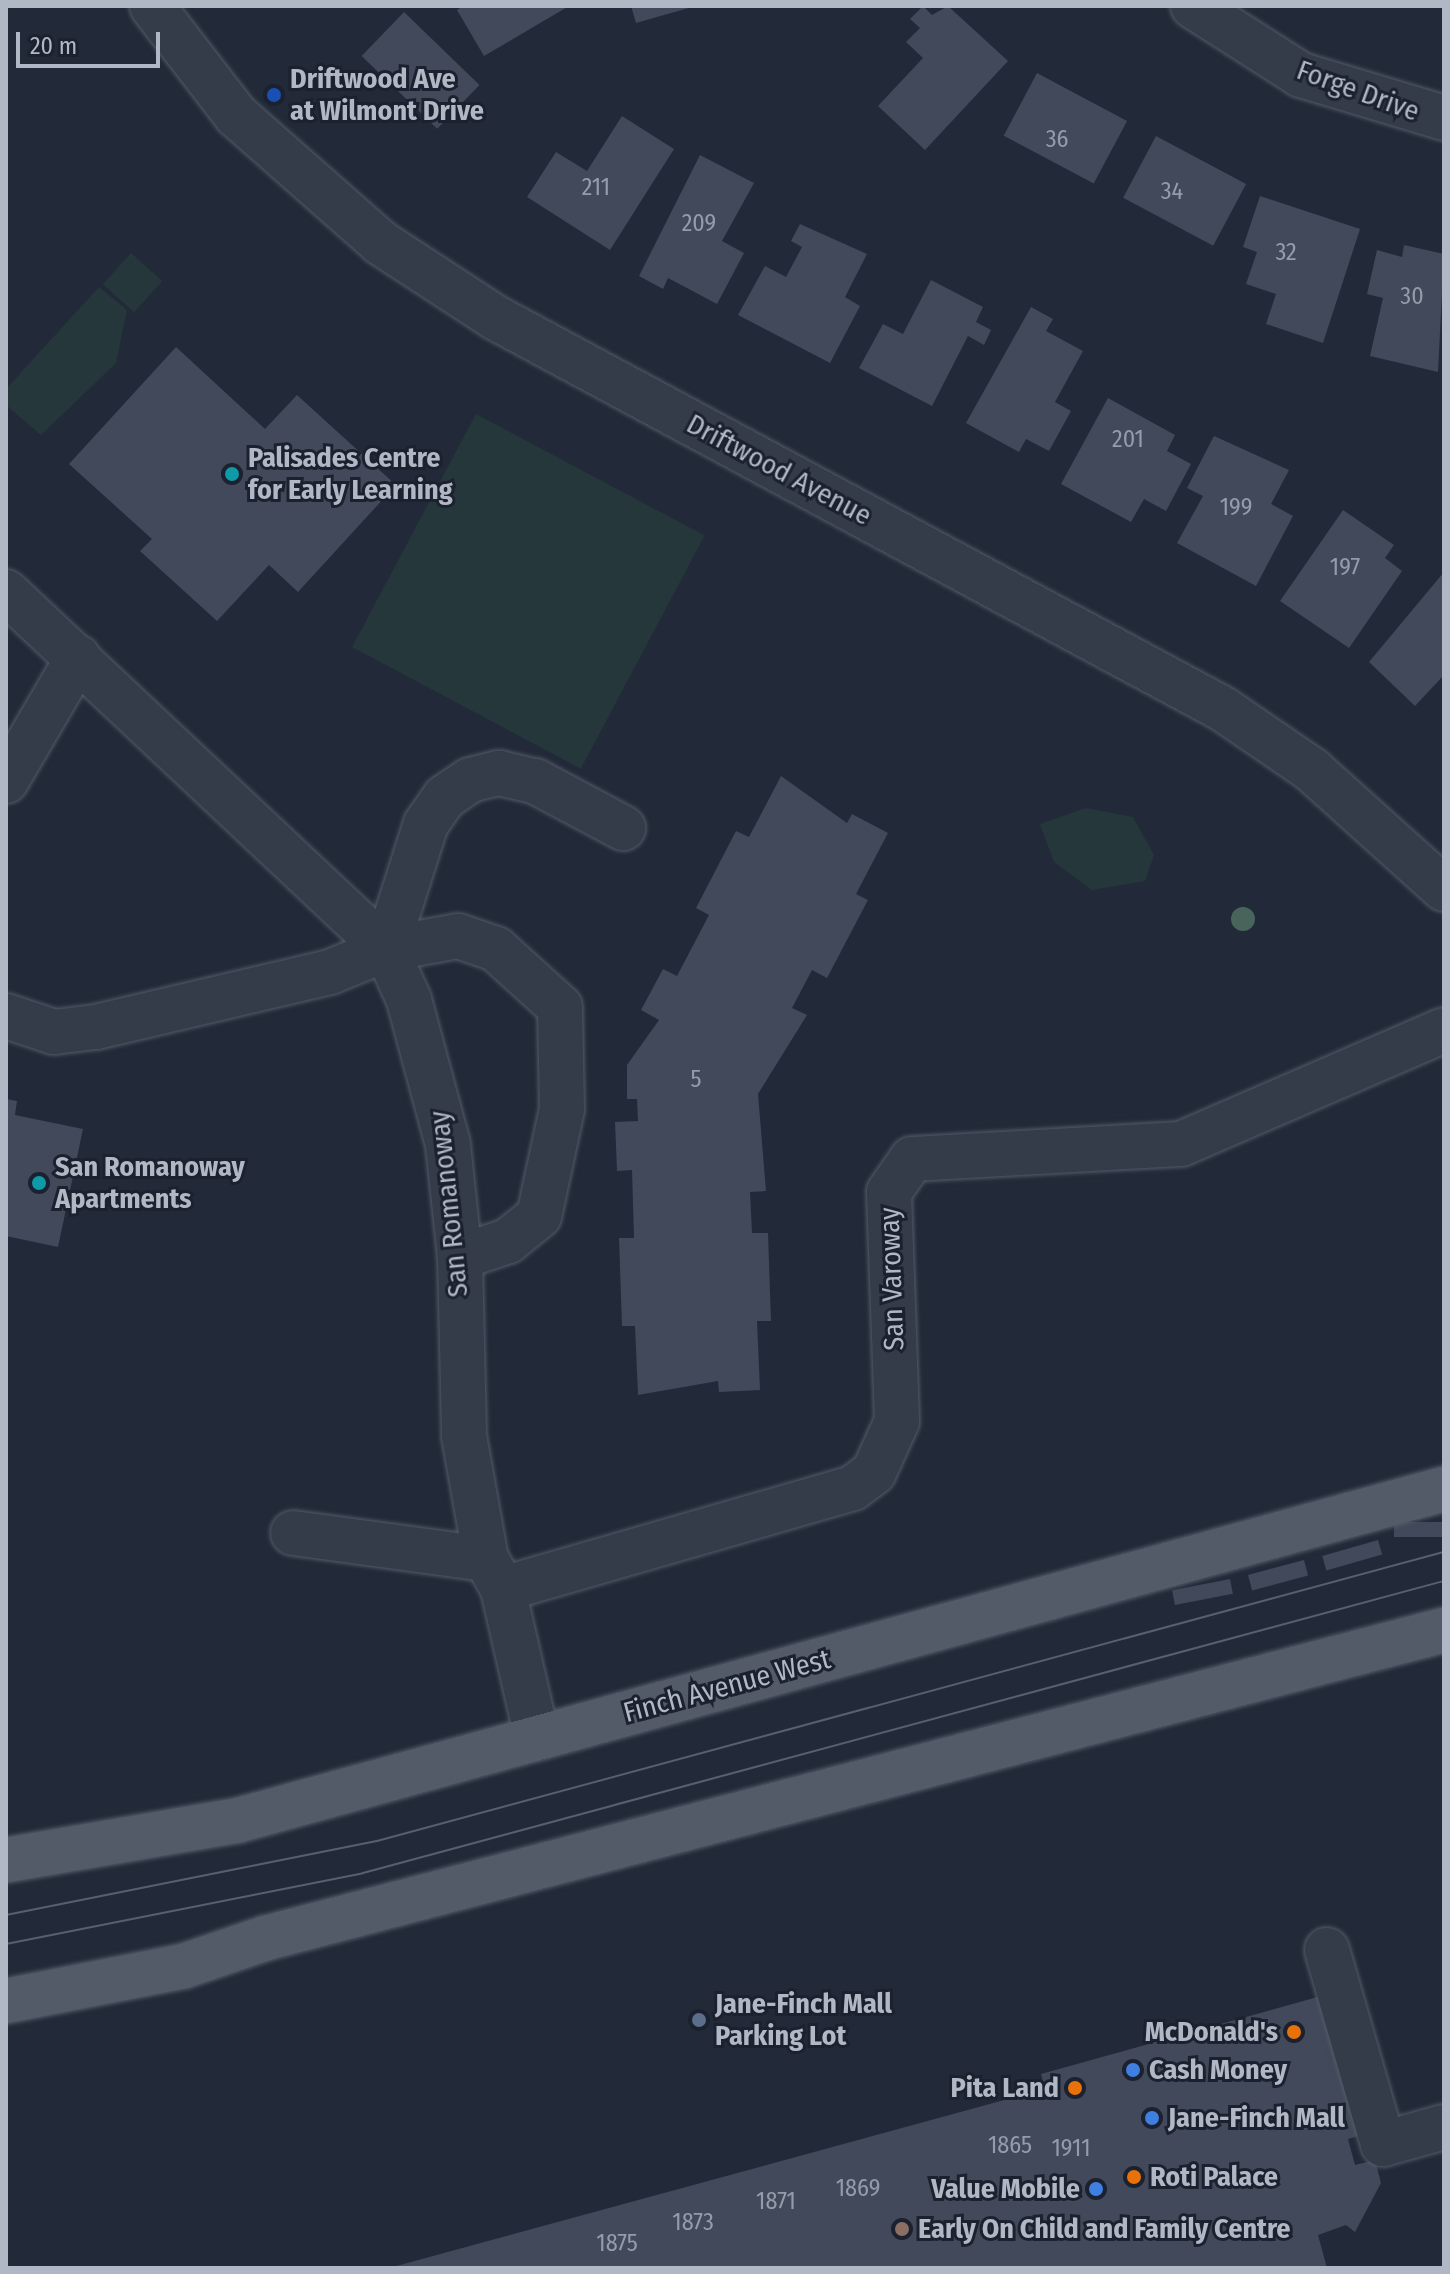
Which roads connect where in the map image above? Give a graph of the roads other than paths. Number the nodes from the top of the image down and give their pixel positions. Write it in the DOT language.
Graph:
graph roads {
  1 [pos="153,6"];
  2 [pos="1193,6"];
  3 [pos="1444,118"];
  4 [pos="6,592"];
  5 [pos="78,658"];
  6 [pos="6,781"];
  7 [pos="623,828"];
  8 [pos="1439,871"];
  9 [pos="386,949"];
  10 [pos="6,1016"];
  11 [pos="1444,1030"];
  12 [pos="460,1257"];
  13 [pos="1444,1489"];
  14 [pos="293,1533"];
  15 [pos="494,1574"];
  16 [pos="1444,1630"];
  17 [pos="537,1738"];
  18 [pos="6,1860"];
  19 [pos="1327,1950"];
  20 [pos="6,2001"];
  21 [pos="1444,2127"];
  1 -- 8 [label="street, Driftwood Avenue"];
  2 -- 3 [label="street, Forge Drive"];
  4 -- 5 [label="street, San Romanoway"];
  5 -- 6 [label="street"];
  5 -- 9 [label="street, San Romanoway"];
  7 -- 9 [label="street"];
  9 -- 10 [label="street"];
  9 -- 12 [label="street, San Romanoway"];
  9 -- 12 [label="street"];
  11 -- 15 [label="street, San Varoway"];
  12 -- 15 [label="street, San Romanoway"];
  13 -- 17 [label="main road, Finch Avenue West"];
  14 -- 15 [label="street"];
  15 -- 17 [label="street, San Romanoway"];
  16 -- 20 [label="main road"];
  17 -- 18 [label="main road, Finch Avenue West"];
  19 -- 21 [label="street"];
}
